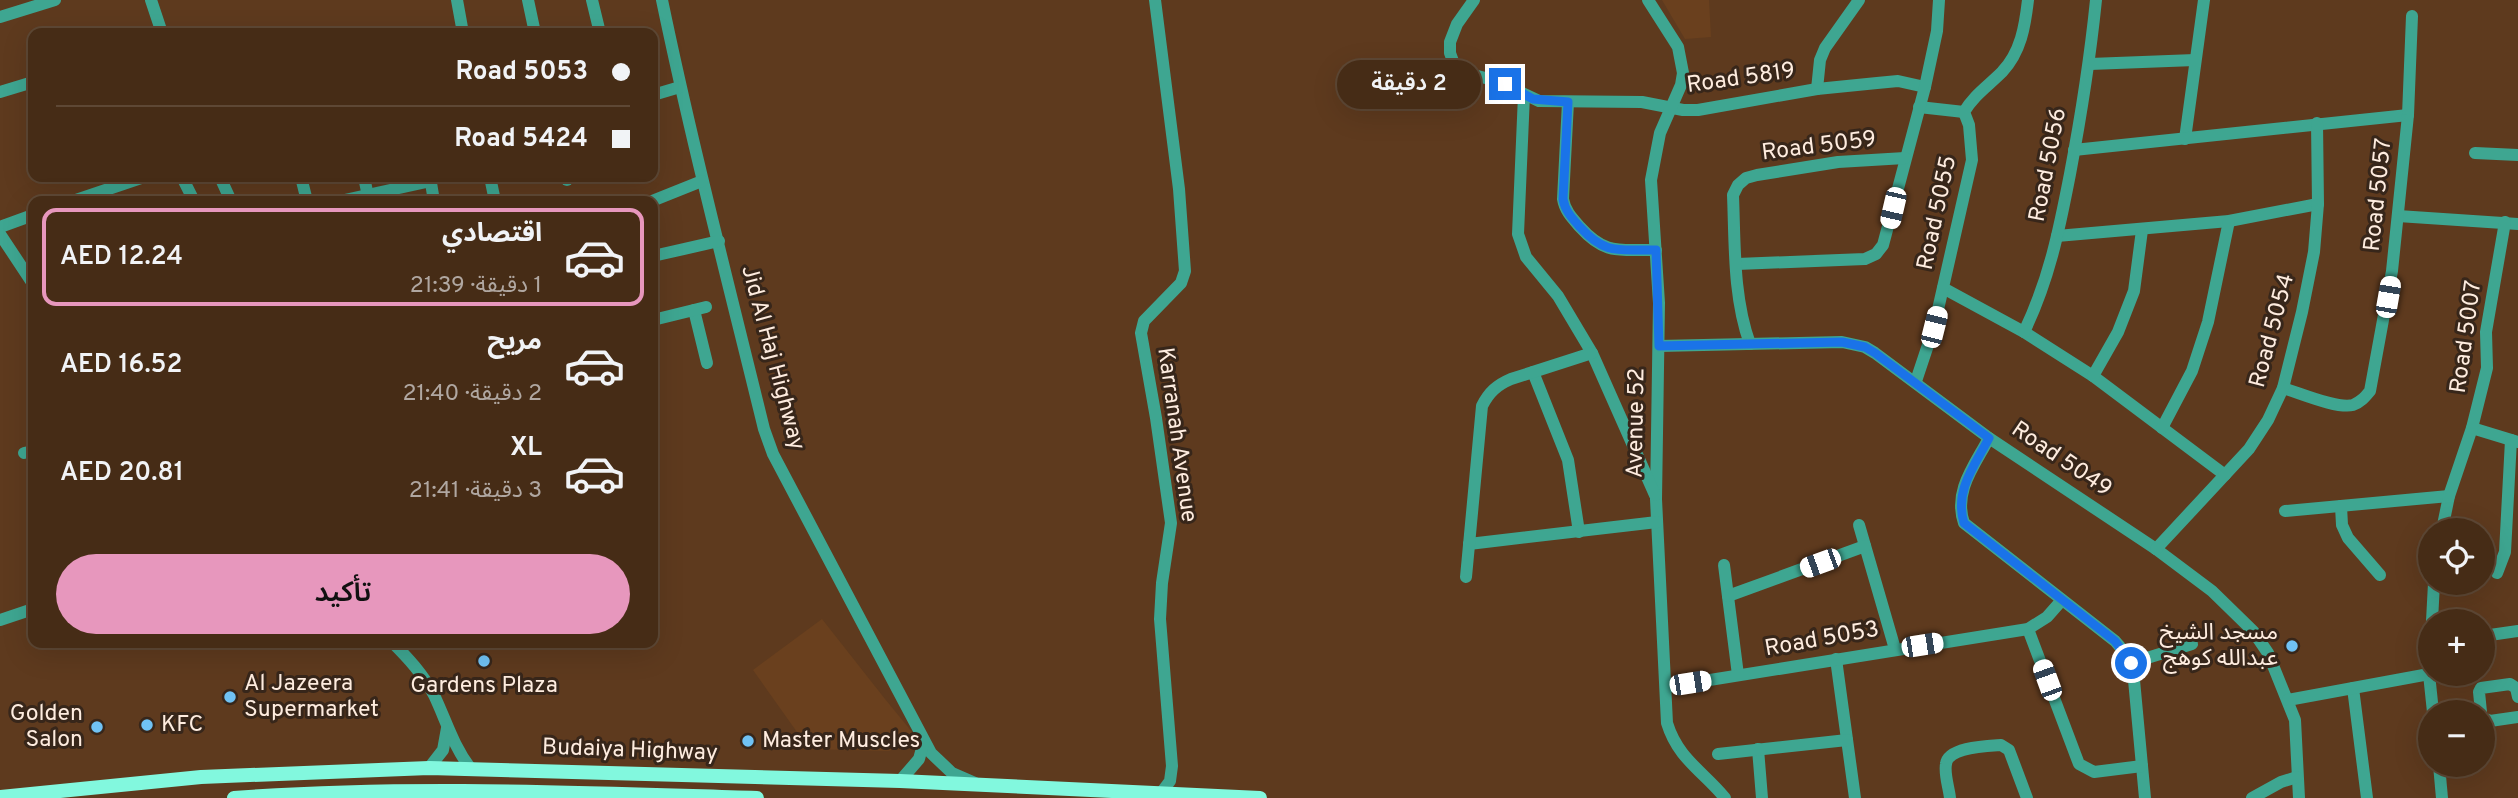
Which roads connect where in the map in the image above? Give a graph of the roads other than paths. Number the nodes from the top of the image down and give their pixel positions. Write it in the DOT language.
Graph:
graph roads {
  1 [pos="55,0"];
  2 [pos="151,0"];
  3 [pos="457,0"];
  4 [pos="528,0"];
  5 [pos="592,0"];
  6 [pos="662,0"];
  7 [pos="1155,0"];
  8 [pos="1474,0"];
  9 [pos="1648,0"];
  10 [pos="1859,0"];
  11 [pos="1939,0"];
  12 [pos="2028,0"];
  13 [pos="2096,0"];
  14 [pos="2204,0"];
  15 [pos="2412,16"];
  16 [pos="0,17"];
  17 [pos="160,28"];
  18 [pos="462,28"];
  19 [pos="534,28"];
  20 [pos="599,28"];
  21 [pos="2195,60"];
  22 [pos="2090,64"];
  23 [pos="28,84"];
  24 [pos="680,87"];
  25 [pos="1925,87"];
  26 [pos="1817,89"];
  27 [pos="0,92"];
  28 [pos="658,94"];
  29 [pos="1524,95"];
  30 [pos="1568,102"];
  31 [pos="1919,107"];
  32 [pos="1671,108"];
  33 [pos="1964,112"];
  34 [pos="2408,115"];
  35 [pos="2317,124"];
  36 [pos="2185,139"];
  37 [pos="2074,150"];
  38 [pos="2475,153"];
  39 [pos="2518,155"];
  40 [pos="1905,158"];
  41 [pos="702,181"];
  42 [pos="129,182"];
  43 [pos="421,182"];
  44 [pos="88,196"];
  45 [pos="376,196"];
  46 [pos="658,199"];
  47 [pos="2318,204"];
  48 [pos="2398,216"];
  49 [pos="28,217"];
  50 [pos="2229,221"];
  51 [pos="2512,223"];
  52 [pos="0,227"];
  53 [pos="2142,230"];
  54 [pos="0,234"];
  55 [pos="2057,236"];
  56 [pos="719,241"];
  57 [pos="1656,250"];
  58 [pos="658,255"];
  59 [pos="1737,264"];
  60 [pos="28,276"];
  61 [pos="1944,288"];
  62 [pos="658,319"];
  63 [pos="2024,332"];
  64 [pos="1750,344"];
  65 [pos="1659,346"];
  66 [pos="1592,353"];
  67 [pos="707,363"];
  68 [pos="1533,372"];
  69 [pos="2093,376"];
  70 [pos="1916,381"];
  71 [pos="2283,388"];
  72 [pos="2162,428"];
  73 [pos="2472,428"];
  74 [pos="1989,438"];
  75 [pos="2515,441"];
  76 [pos="2225,475"];
  77 [pos="2449,496"];
  78 [pos="1656,499"];
  79 [pos="2341,506"];
  80 [pos="2285,511"];
  81 [pos="2444,518"];
  82 [pos="1657,522"];
  83 [pos="1859,525"];
  84 [pos="1579,532"];
  85 [pos="1469,544"];
  86 [pos="1866,546"];
  87 [pos="2156,549"];
  88 [pos="1724,565"];
  89 [pos="2497,573"];
  90 [pos="2380,575"];
  91 [pos="1466,577"];
  92 [pos="1728,596"];
  93 [pos="2062,600"];
  94 [pos="28,611"];
  95 [pos="0,620"];
  96 [pos="2028,629"];
  97 [pos="2518,631"];
  98 [pos="2495,634"];
  99 [pos="2192,644"];
  100 [pos="397,648"];
  101 [pos="1895,649"];
  102 [pos="1836,659"];
  103 [pos="2131,663"];
  104 [pos="1738,675"];
  105 [pos="2418,676"];
  106 [pos="1666,687"];
  107 [pos="2353,688"];
  108 [pos="2518,697"];
  109 [pos="2288,700"];
  110 [pos="2480,700"];
  111 [pos="2518,717"];
  112 [pos="2495,720"];
  113 [pos="447,728"];
  114 [pos="1847,740"];
  115 [pos="924,741"];
  116 [pos="1758,749"];
  117 [pos="1718,754"];
  118 [pos="1172,766"];
  119 [pos="2142,766"];
  120 [pos="429,768"];
  121 [pos="471,769"];
  122 [pos="2297,777"];
  123 [pos="2439,777"];
  124 [pos="900,781"];
  125 [pos="979,784"];
  126 [pos="1161,793"];
  127 [pos="1190,794"];
  128 [pos="603,796"];
  129 [pos="0,797"];
  130 [pos="643,797"];
  131 [pos="234,798"];
  132 [pos="757,798"];
  133 [pos="1259,798"];
  134 [pos="1725,798"];
  135 [pos="1762,798"];
  136 [pos="1855,798"];
  137 [pos="1950,798"];
  138 [pos="2027,798"];
  139 [pos="2145,798"];
  140 [pos="2252,798"];
  141 [pos="2299,798"];
  142 [pos="2367,798"];
  143 [pos="2442,798"];
  1 -- 16 [label="street"];
  2 -- 17 [label="street"];
  3 -- 18 [label="street"];
  4 -- 19 [label="street"];
  5 -- 20 [label="street"];
  6 -- 24 [label="street, Jid Al Haj Highway"];
  7 -- 118 [label="street, Karranah Avenue"];
  8 -- 29 [label="street, Road 5819"];
  9 -- 32 [label="street, Avenue 52"];
  10 -- 26 [label="street, Road 5819"];
  11 -- 25 [label="street, Road 5059"];
  12 -- 33 [label="street"];
  13 -- 22 [label="street, Road 5056"];
  14 -- 21 [label="street"];
  15 -- 34 [label="street, Road 5057"];
  21 -- 22 [label="street"];
  21 -- 36 [label="street"];
  22 -- 37 [label="street, Road 5056"];
  23 -- 27 [label="street"];
  24 -- 28 [label="street"];
  24 -- 41 [label="street, Jid Al Haj Highway"];
  25 -- 26 [label="street, Road 5819"];
  25 -- 31 [label="street, Road 5059"];
  26 -- 32 [label="street, Road 5819"];
  29 -- 30 [label="street, Road 5819"];
  29 -- 66 [label="street"];
  30 -- 32 [label="street, Road 5819"];
  30 -- 57 [label="street"];
  31 -- 33 [label="street"];
  31 -- 40 [label="street, Road 5059"];
  32 -- 57 [label="street, Avenue 52"];
  33 -- 61 [label="street, Road 5055"];
  34 -- 35 [label="street, Road 5057"];
  34 -- 48 [label="street, Road 5057"];
  35 -- 36 [label="street, Road 5057"];
  35 -- 47 [label="street, Road 5054"];
  36 -- 37 [label="street, Road 5057"];
  37 -- 55 [label="street, Road 5056"];
  38 -- 39 [label="street"];
  40 -- 59 [label="street, Road 5059"];
  40 -- 59 [label="street, Road 5059"];
  41 -- 46 [label="street"];
  41 -- 56 [label="street, Jid Al Haj Highway"];
  42 -- 44 [label="street"];
  43 -- 45 [label="street"];
  47 -- 50 [label="street"];
  47 -- 71 [label="street, Road 5054"];
  48 -- 51 [label="street, Road 5007"];
  48 -- 71 [label="street, Road 5057"];
  49 -- 52 [label="street"];
  50 -- 53 [label="street"];
  50 -- 72 [label="street"];
  51 -- 73 [label="street, Road 5007"];
  53 -- 55 [label="street"];
  53 -- 69 [label="street"];
  54 -- 60 [label="street"];
  55 -- 63 [label="street, Road 5056"];
  56 -- 58 [label="street"];
  56 -- 115 [label="street, Jid Al Haj Highway"];
  57 -- 65 [label="street, Avenue 52"];
  59 -- 64 [label="street, Road 5059"];
  61 -- 63 [label="street, Road 5055"];
  61 -- 70 [label="street, Road 5055"];
  62 -- 67 [label="street"];
  63 -- 69 [label="street, Road 5055"];
  64 -- 65 [label="street, Road 5049"];
  64 -- 70 [label="street, Road 5049"];
  65 -- 78 [label="street, Avenue 52"];
  66 -- 68 [label="street"];
  66 -- 78 [label="street"];
  68 -- 84 [label="street"];
  68 -- 85 [label="street"];
  69 -- 72 [label="street, Road 5055"];
  70 -- 74 [label="street, Road 5049"];
  71 -- 76 [label="street, Road 5054"];
  72 -- 76 [label="street, Road 5055"];
  73 -- 75 [label="street"];
  73 -- 77 [label="street, Road 5007"];
  74 -- 87 [label="street, Road 5049"];
  74 -- 93 [label="street"];
  75 -- 89 [label="street"];
  76 -- 87 [label="street, Road 5054"];
  77 -- 79 [label="street"];
  77 -- 81 [label="street, Road 5007"];
  78 -- 82 [label="street, Avenue 52"];
  79 -- 80 [label="street"];
  79 -- 90 [label="street"];
  82 -- 84 [label="street"];
  82 -- 106 [label="street, Avenue 52"];
  83 -- 86 [label="street"];
  84 -- 85 [label="street"];
  85 -- 91 [label="street"];
  86 -- 92 [label="street"];
  86 -- 101 [label="street"];
  87 -- 109 [label="street, Road 5049"];
  88 -- 92 [label="street"];
  92 -- 104 [label="street"];
  93 -- 96 [label="street, Road 5053"];
  93 -- 103 [label="street"];
  94 -- 95 [label="street"];
  96 -- 101 [label="street, Road 5053"];
  96 -- 119 [label="street"];
  97 -- 98 [label="street"];
  99 -- 103 [label="street"];
  100 -- 113 [label="street"];
  101 -- 102 [label="street, Road 5053"];
  102 -- 104 [label="street, Road 5053"];
  102 -- 114 [label="street"];
  103 -- 119 [label="street"];
  104 -- 106 [label="street, Road 5053"];
  105 -- 107 [label="street"];
  106 -- 134 [label="street, Avenue 52"];
  107 -- 109 [label="street"];
  107 -- 142 [label="street"];
  108 -- 110 [label="street"];
  109 -- 122 [label="street, Road 5049"];
  111 -- 112 [label="street"];
  113 -- 120 [label="street"];
  113 -- 121 [label="street"];
  114 -- 116 [label="street"];
  114 -- 136 [label="street"];
  115 -- 124 [label="street"];
  115 -- 125 [label="street, Jid Al Haj Highway"];
  116 -- 117 [label="street"];
  116 -- 135 [label="street"];
  118 -- 126 [label="street, Karranah Avenue"];
  118 -- 127 [label="street, Karranah Avenue"];
  119 -- 139 [label="street"];
  120 -- 121 [label="main road, Budaiya Highway"];
  120 -- 129 [label="main road, Budaiya Highway"];
  121 -- 124 [label="main road, Budaiya Highway"];
  122 -- 140 [label="street"];
  122 -- 141 [label="street, Road 5049"];
  123 -- 143 [label="street"];
  124 -- 125 [label="main road, Budaiya Highway"];
  125 -- 126 [label="main road, Budaiya Highway"];
  126 -- 127 [label="main road, Budaiya Highway"];
  127 -- 133 [label="main road, Budaiya Highway"];
  128 -- 130 [label="main road, Budaiya Highway"];
  128 -- 131 [label="main road, Budaiya Highway"];
  130 -- 132 [label="main road, Budaiya Highway"];
  137 -- 138 [label="street"];
}
